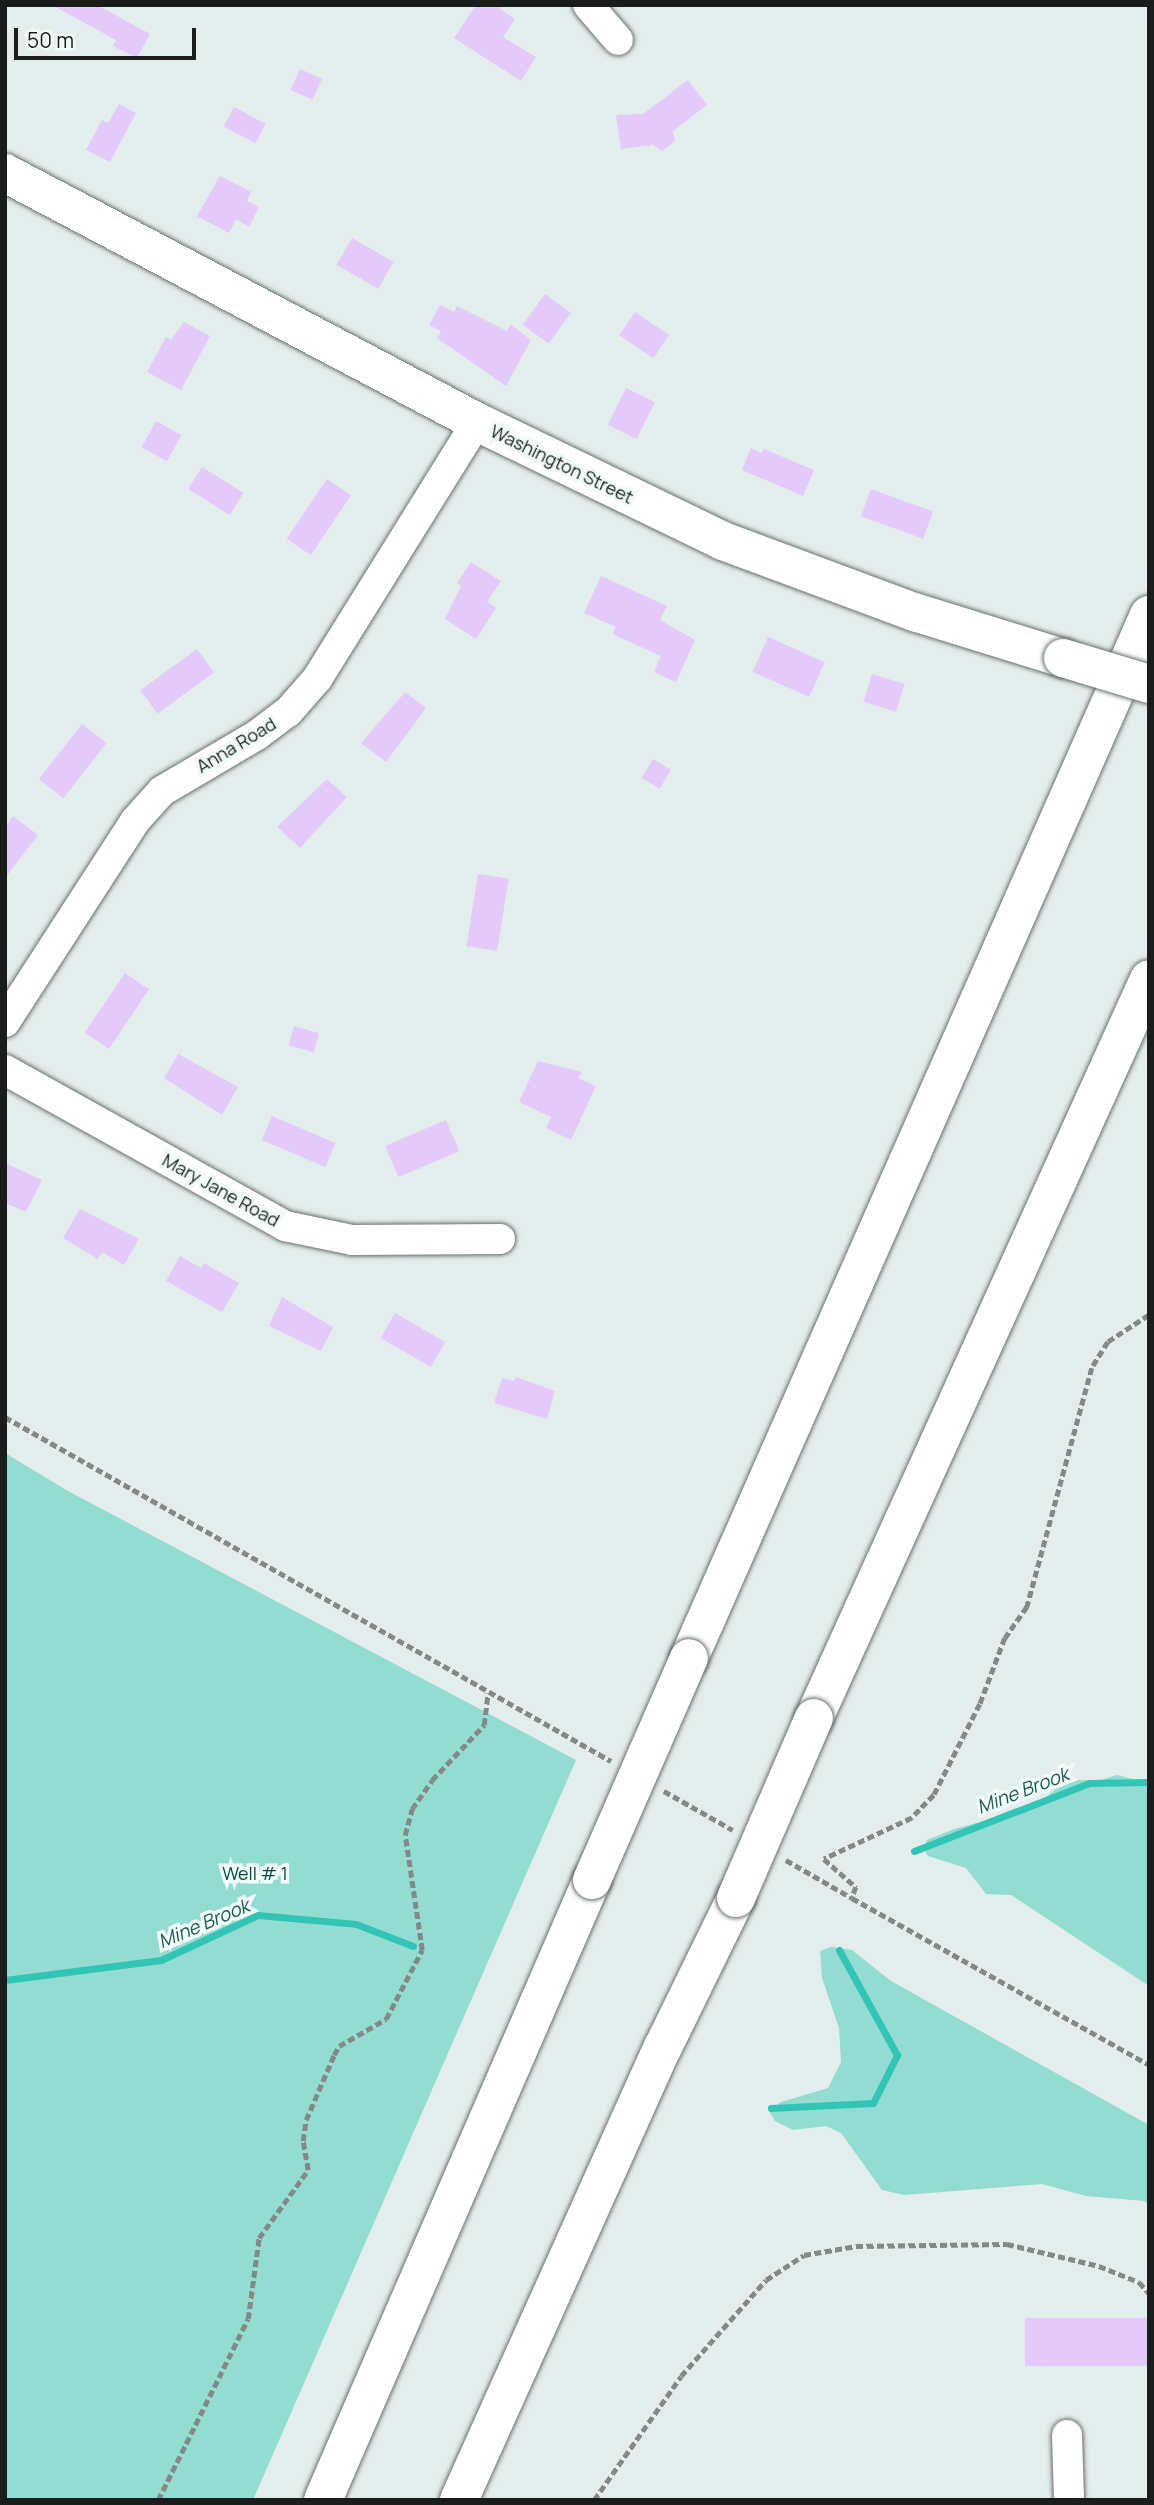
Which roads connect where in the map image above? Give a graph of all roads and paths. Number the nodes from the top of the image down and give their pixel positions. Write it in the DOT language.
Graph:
graph roads {
  1 [pos="588,5"];
  2 [pos="618,40"];
  3 [pos="8,185"];
  4 [pos="477,422"];
  5 [pos="1149,615"];
  6 [pos="1149,684"];
  7 [pos="1149,979"];
  8 [pos="5,1021"];
  9 [pos="5,1070"];
  10 [pos="500,1239"];
  11 [pos="1149,1315"];
  12 [pos="5,1417"];
  13 [pos="488,1692"];
  14 [pos="622,1768"];
  15 [pos="658,1788"];
  16 [pos="743,1836"];
  17 [pos="779,1857"];
  18 [pos="852,1898"];
  19 [pos="1149,2066"];
  20 [pos="1149,2293"];
  21 [pos="1067,2435"];
  22 [pos="158,2500"];
  23 [pos="323,2500"];
  24 [pos="459,2500"];
  25 [pos="594,2500"];
  26 [pos="1069,2500"];
  1 -- 2 [label="street"];
  3 -- 4 [label="main road, Washington Street"];
  4 -- 6 [label="main road, Washington Street, bridge"];
  4 -- 8 [label="street, Anna Road"];
  5 -- 23 [label="main road, bridge"];
  7 -- 24 [label="main road, bridge"];
  9 -- 10 [label="street, Mary Jane Road"];
  11 -- 18 [label="path"];
  12 -- 13 [label="path"];
  13 -- 14 [label="path"];
  13 -- 22 [label="path"];
  15 -- 16 [label="path"];
  17 -- 18 [label="path"];
  18 -- 19 [label="path"];
  20 -- 25 [label="path"];
  21 -- 26 [label="street"];
}
